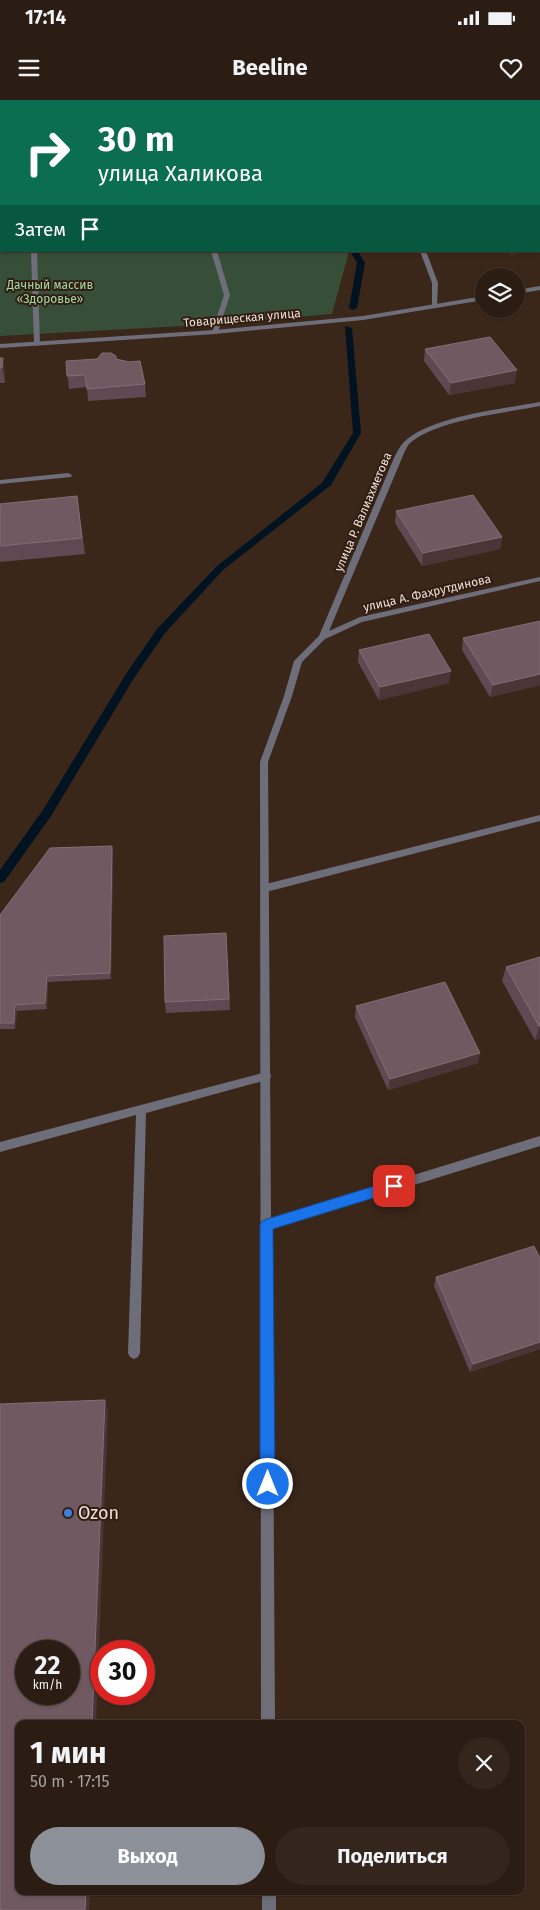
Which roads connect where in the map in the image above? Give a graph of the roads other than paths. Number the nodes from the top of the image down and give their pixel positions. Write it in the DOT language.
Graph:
graph roads {
  1 [pos="34,252"];
  2 [pos="214,252"];
  3 [pos="423,252"];
  4 [pos="540,288"];
  5 [pos="525,290"];
  6 [pos="475,299"];
  7 [pos="435,306"];
  8 [pos="214,332"];
  9 [pos="37,344"];
  10 [pos="0,346"];
  11 [pos="540,404"];
  12 [pos="68,475"];
  13 [pos="0,482"];
  14 [pos="540,579"];
  15 [pos="322,637"];
  16 [pos="540,818"];
  17 [pos="266,888"];
  18 [pos="266,1076"];
  19 [pos="141,1109"];
  20 [pos="540,1141"];
  21 [pos="0,1147"];
  22 [pos="267,1225"];
  23 [pos="134,1353"];
  24 [pos="268,1720"];
  25 [pos="269,1895"];
  26 [pos="269,1910"];
  1 -- 9 [label="street"];
  2 -- 8 [label="street"];
  3 -- 7 [label="street"];
  4 -- 5 [label="street"];
  6 -- 7 [label="street, Товарищеская улица"];
  7 -- 8 [label="street, Товарищеская улица"];
  8 -- 9 [label="street, Товарищеская улица"];
  9 -- 10 [label="street, Товарищеская улица"];
  11 -- 15 [label="street, улица Р. Валиахметова"];
  12 -- 13 [label="street"];
  14 -- 15 [label="street, улица А. Фахрутдинова"];
  15 -- 17 [label="street"];
  16 -- 17 [label="street"];
  17 -- 18 [label="street"];
  18 -- 19 [label="street"];
  18 -- 22 [label="street"];
  19 -- 21 [label="street"];
  19 -- 23 [label="street"];
  20 -- 22 [label="street"];
  22 -- 24 [label="street"];
  25 -- 26 [label="street"];
}
